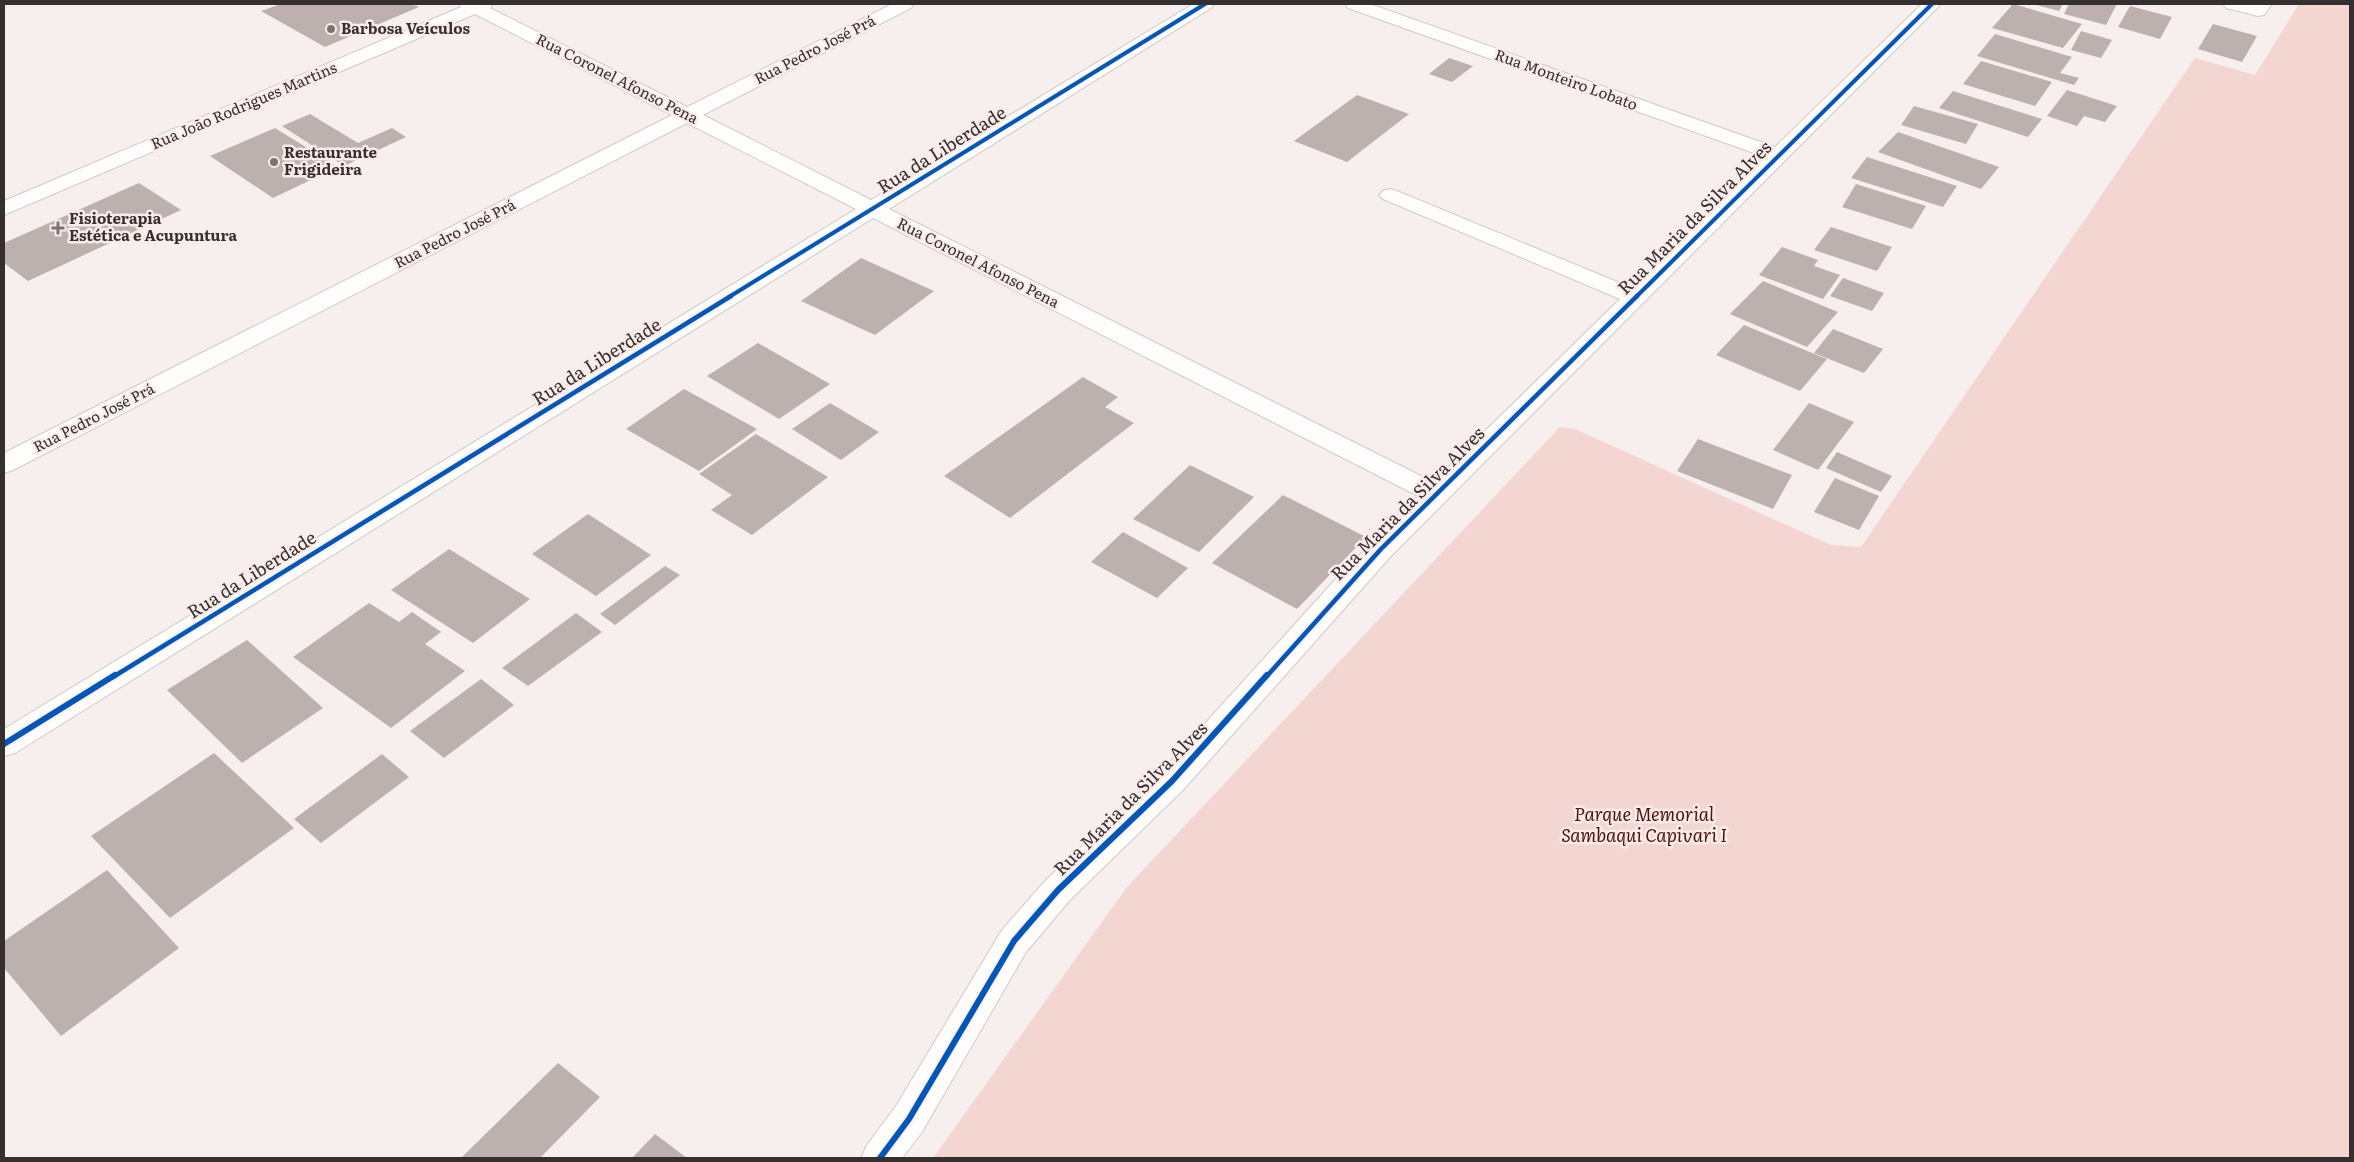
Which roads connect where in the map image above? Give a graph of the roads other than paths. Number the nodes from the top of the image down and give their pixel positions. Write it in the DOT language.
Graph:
graph roads {
  1 [pos="905,4"];
  2 [pos="1205,4"];
  3 [pos="1354,4"];
  4 [pos="1932,4"];
  5 [pos="2232,4"];
  6 [pos="2263,4"];
  7 [pos="476,5"];
  8 [pos="687,115"];
  9 [pos="1778,155"];
  10 [pos="1390,194"];
  11 [pos="4,209"];
  12 [pos="872,209"];
  13 [pos="1635,297"];
  14 [pos="4,464"];
  15 [pos="1435,494"];
  16 [pos="4,744"];
  17 [pos="880,1158"];
  1 -- 8 [label="street, Rua Pedro José Prá"];
  2 -- 12 [label="street, Rua da Liberdade"];
  3 -- 9 [label="street, Rua Monteiro Lobato"];
  4 -- 9 [label="street, Rua Maria da Silva Alves"];
  5 -- 6 [label="street"];
  7 -- 8 [label="street, Rua Coronel Afonso Pena"];
  7 -- 11 [label="street, Rua João Rodrigues Martins"];
  8 -- 12 [label="street, Rua Coronel Afonso Pena"];
  8 -- 14 [label="street, Rua Pedro José Prá"];
  9 -- 13 [label="street, Rua Maria da Silva Alves"];
  10 -- 13 [label="street"];
  12 -- 15 [label="street, Rua Coronel Afonso Pena"];
  12 -- 16 [label="street, Rua da Liberdade"];
  13 -- 15 [label="street, Rua Maria da Silva Alves"];
  15 -- 17 [label="street, Rua Maria da Silva Alves"];
}
